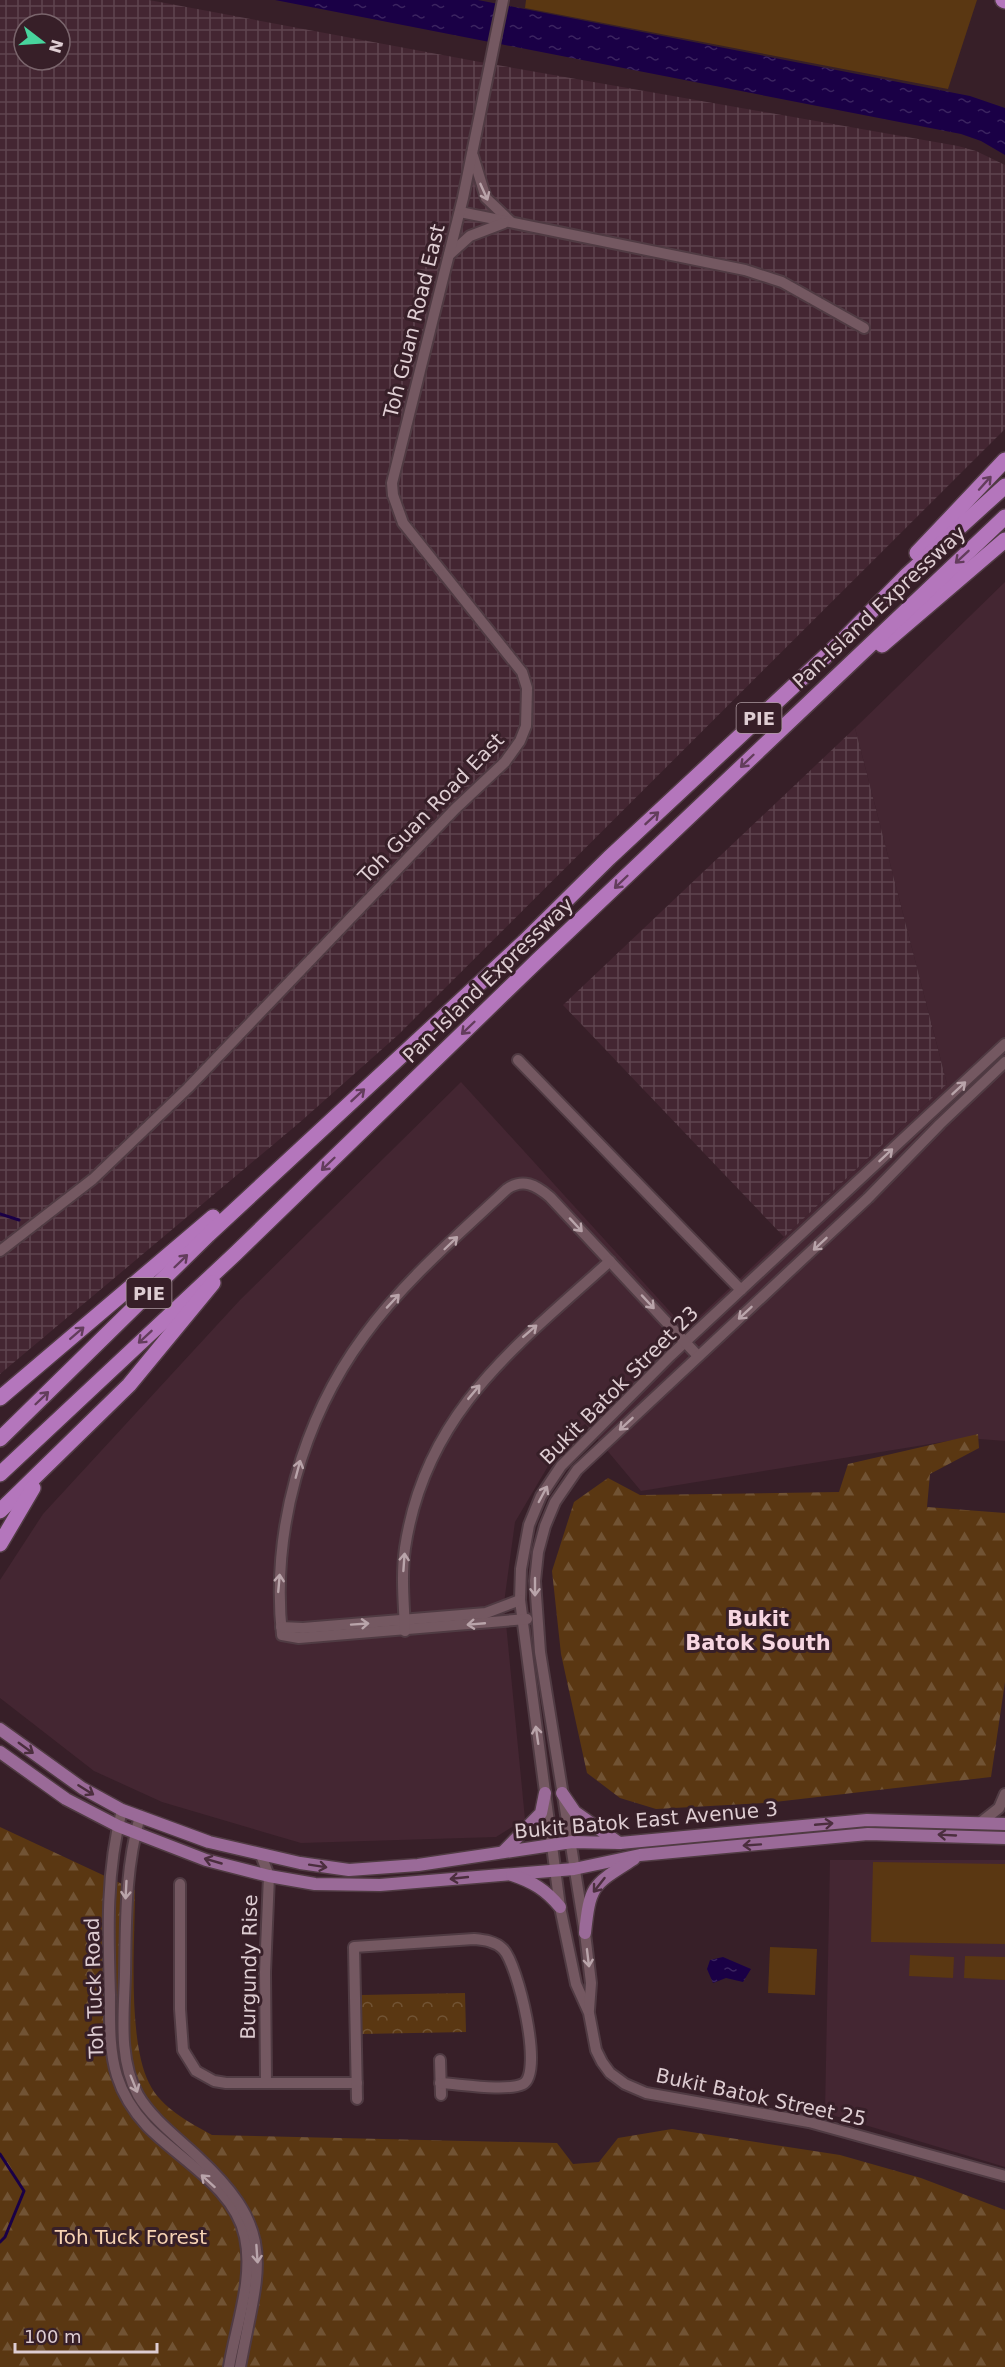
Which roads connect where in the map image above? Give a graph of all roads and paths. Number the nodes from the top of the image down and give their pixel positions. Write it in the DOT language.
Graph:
graph roads {
  1 [pos="503,0"];
  2 [pos="473,153"];
  3 [pos="460,212"];
  4 [pos="511,222"];
  5 [pos="449,255"];
  6 [pos="864,328"];
  7 [pos="1005,460"];
  8 [pos="1005,486"];
  9 [pos="1005,517"];
  10 [pos="1005,540"];
  11 [pos="907,575"];
  12 [pos="804,707"];
  13 [pos="1005,1044"];
  14 [pos="519,1060"];
  15 [pos="1005,1062"];
  16 [pos="300,1148"];
  17 [pos="0,1251"];
  18 [pos="235,1254"];
  19 [pos="610,1261"];
  20 [pos="741,1290"];
  21 [pos="685,1342"];
  22 [pos="698,1356"];
  23 [pos="0,1398"];
  24 [pos="0,1439"];
  25 [pos="46,1468"];
  26 [pos="0,1474"];
  27 [pos="0,1511"];
  28 [pos="0,1544"];
  29 [pos="520,1600"];
  30 [pos="536,1618"];
  31 [pos="520,1620"];
  32 [pos="404,1626"];
  33 [pos="0,1729"];
  34 [pos="0,1752"];
  35 [pos="545,1793"];
  36 [pos="562,1793"];
  37 [pos="1005,1794"];
  38 [pos="122,1810"];
  39 [pos="140,1816"];
  40 [pos="980,1823"];
  41 [pos="1005,1824"];
  42 [pos="118,1826"];
  43 [pos="135,1833"];
  44 [pos="1005,1838"];
  45 [pos="572,1842"];
  46 [pos="620,1843"];
  47 [pos="553,1844"];
  48 [pos="502,1853"];
  49 [pos="261,1855"];
  50 [pos="640,1855"];
  51 [pos="574,1869"];
  52 [pos="555,1870"];
  53 [pos="505,1872"];
  54 [pos="269,1876"];
  55 [pos="180,1884"];
  56 [pos="560,1906"];
  57 [pos="585,1933"];
  58 [pos="589,2013"];
  59 [pos="440,2060"];
  60 [pos="266,2082"];
  61 [pos="357,2083"];
  62 [pos="357,2099"];
  63 [pos="1005,2176"];
  64 [pos="229,2367"];
  65 [pos="240,2367"];
  1 -- 2 [label="street, Toh Guan Road East"];
  2 -- 3 [label="street, Toh Guan Road East"];
  2 -- 4 [label="street, one-way"];
  3 -- 4 [label="street, Toh Guan Road East"];
  3 -- 5 [label="street, Toh Guan Road East"];
  4 -- 5 [label="street"];
  4 -- 6 [label="street, Toh Guan Road East"];
  5 -- 17 [label="street, Toh Guan Road East"];
  11 -- 7 [label="highway, one-way"];
  8 -- 11 [label="highway, Pan-Island Expressway / PIE"];
  9 -- 12 [label="highway, Pan-Island Expressway / PIE, one-way"];
  10 -- 12 [label="highway"];
  16 -- 11 [label="highway, Pan-Island Expressway / PIE, one-way"];
  12 -- 18 [label="highway, Pan-Island Expressway / PIE, one-way"];
  20 -- 13 [label="street, Bukit Batok Street 23, one-way"];
  14 -- 20 [label="street"];
  15 -- 22 [label="street, Bukit Batok Street 23, one-way"];
  23 -- 16 [label="highway, one-way"];
  24 -- 16 [label="highway, Pan-Island Expressway / PIE, one-way"];
  18 -- 25 [label="highway"];
  18 -- 26 [label="highway, Pan-Island Expressway / PIE, one-way"];
  19 -- 21 [label="street, one-way"];
  32 -- 19 [label="street, one-way"];
  32 -- 19 [label="street, one-way"];
  20 -- 21 [label="street, Bukit Batok Street 23"];
  21 -- 22 [label="street"];
  29 -- 21 [label="street, Bukit Batok Street 23, one-way"];
  22 -- 30 [label="street, Bukit Batok Street 23, one-way"];
  25 -- 27 [label="highway"];
  25 -- 28 [label="highway"];
  29 -- 31 [label="street, Bukit Batok Street 23"];
  29 -- 32 [label="street"];
  30 -- 31 [label="street"];
  30 -- 36 [label="street, Bukit Batok Street 23"];
  31 -- 32 [label="street, one-way"];
  35 -- 31 [label="street, Bukit Batok Street 23, one-way"];
  33 -- 38 [label="main road, Bukit Batok East Avenue 3, one-way"];
  34 -- 42 [label="main road, Bukit Batok East Avenue 3"];
  35 -- 47 [label="street, Bukit Batok Street 23"];
  35 -- 48 [label="main road"];
  36 -- 45 [label="street, Bukit Batok Street 23"];
  36 -- 46 [label="main road"];
  37 -- 40 [label="street"];
  38 -- 39 [label="main road, Bukit Batok East Avenue 3"];
  38 -- 42 [label="street, Toh Tuck Road"];
  39 -- 43 [label="street, Toh Tuck Road"];
  39 -- 49 [label="main road, Bukit Batok East Avenue 3"];
  40 -- 41 [label="main road, Bukit Batok East Avenue 3"];
  46 -- 40 [label="main road, Bukit Batok East Avenue 3, one-way"];
  42 -- 43 [label="main road, Bukit Batok East Avenue 3"];
  64 -- 42 [label="street, Toh Tuck Road, one-way"];
  54 -- 43 [label="main road, Bukit Batok East Avenue 3, one-way"];
  43 -- 65 [label="street, Toh Tuck Road, one-way"];
  44 -- 50 [label="main road, Bukit Batok East Avenue 3, one-way"];
  45 -- 46 [label="main road, Bukit Batok East Avenue 3"];
  45 -- 47 [label="main road, Bukit Batok East Avenue 3"];
  45 -- 51 [label="street, Bukit Batok Street 23"];
  47 -- 48 [label="main road, Bukit Batok East Avenue 3"];
  47 -- 52 [label="street, Bukit Batok Street 23"];
  49 -- 48 [label="main road, Bukit Batok East Avenue 3, one-way"];
  49 -- 54 [label="street, Burgundy Rise"];
  50 -- 51 [label="main road, Bukit Batok East Avenue 3"];
  50 -- 57 [label="main road, one-way"];
  51 -- 52 [label="main road, Bukit Batok East Avenue 3"];
  51 -- 57 [label="street, Bukit Batok Street 25"];
  52 -- 53 [label="main road, Bukit Batok East Avenue 3"];
  52 -- 56 [label="street, Bukit Batok Street 25"];
  53 -- 54 [label="main road, Bukit Batok East Avenue 3, one-way"];
  53 -- 56 [label="main road"];
  54 -- 60 [label="street, Burgundy Rise"];
  55 -- 60 [label="street"];
  56 -- 58 [label="street, Bukit Batok Street 25"];
  57 -- 58 [label="street, Bukit Batok Street 25, one-way"];
  58 -- 63 [label="street, Bukit Batok Street 25"];
  59 -- 61 [label="street"];
  60 -- 61 [label="street"];
  61 -- 62 [label="street"];
}
